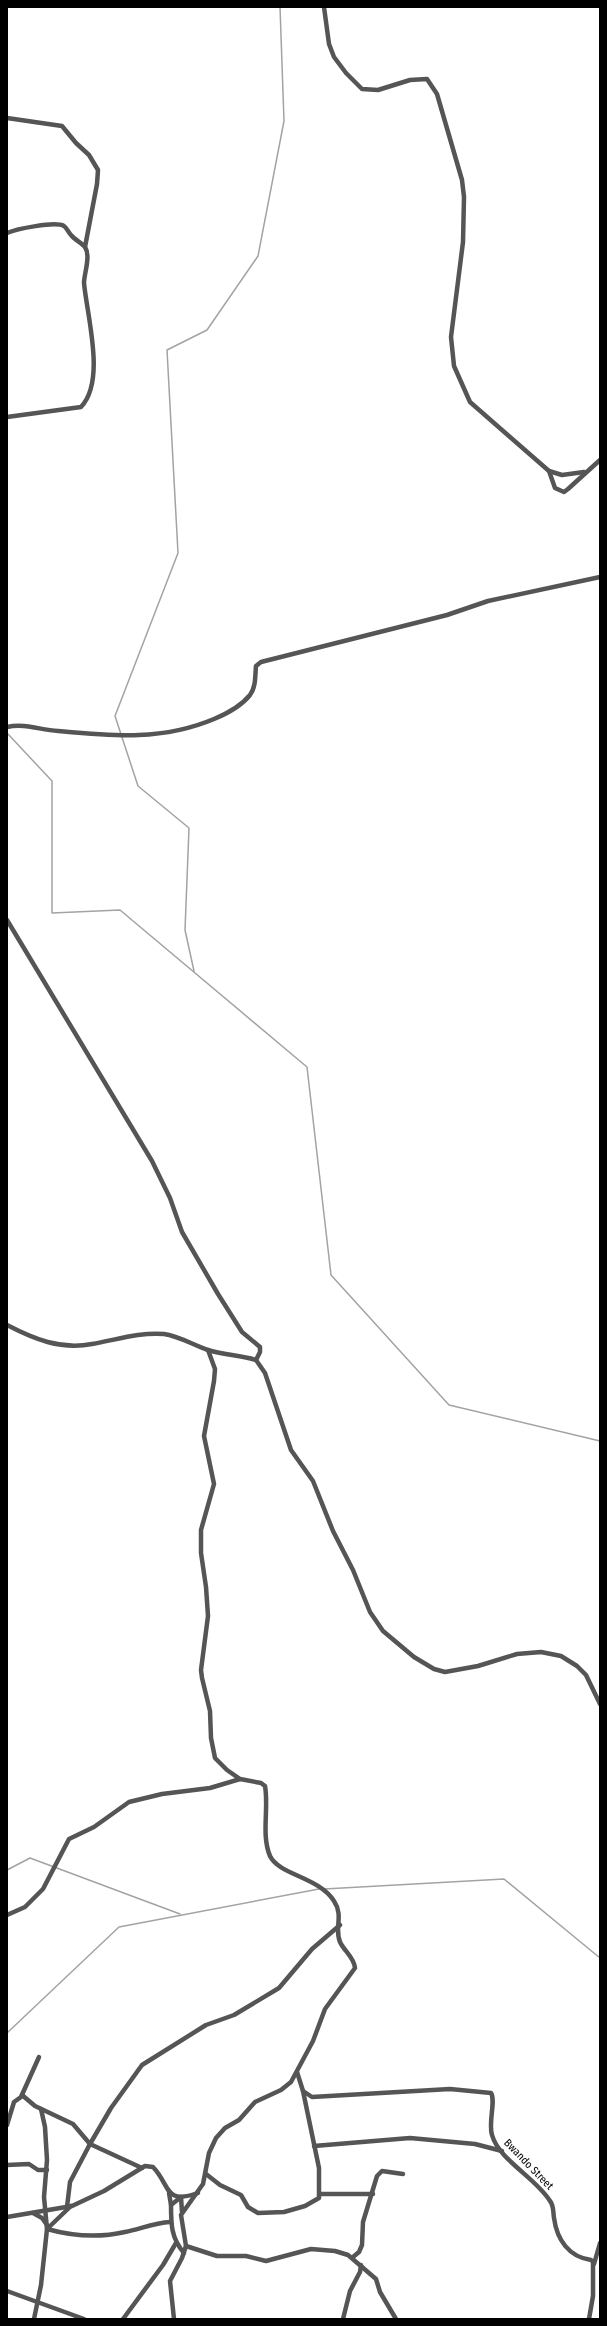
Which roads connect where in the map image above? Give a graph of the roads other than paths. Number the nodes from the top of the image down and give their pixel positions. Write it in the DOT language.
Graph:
graph roads {
  1 [pos="324,7"];
  2 [pos="7,118"];
  3 [pos="7,232"];
  4 [pos="85,247"];
  5 [pos="7,417"];
  6 [pos="600,460"];
  7 [pos="549,471"];
  8 [pos="586,472"];
  9 [pos="600,577"];
  10 [pos="7,727"];
  11 [pos="7,920"];
  12 [pos="7,1325"];
  13 [pos="208,1350"];
  14 [pos="256,1360"];
  15 [pos="600,1704"];
  16 [pos="240,1779"];
  17 [pos="7,1916"];
  18 [pos="340,1925"];
  19 [pos="39,2057"];
  20 [pos="297,2072"];
  21 [pos="303,2091"];
  22 [pos="22,2095"];
  23 [pos="41,2109"];
  24 [pos="7,2125"];
  25 [pos="90,2144"];
  26 [pos="314,2146"];
  27 [pos="502,2151"];
  28 [pos="7,2165"];
  29 [pos="142,2168"];
  30 [pos="47,2170"];
  31 [pos="206,2174"];
  32 [pos="402,2174"];
  33 [pos="199,2192"];
  34 [pos="169,2193"];
  35 [pos="320,2194"];
  36 [pos="373,2194"];
  37 [pos="182,2197"];
  38 [pos="171,2205"];
  39 [pos="70,2206"];
  40 [pos="46,2211"];
  41 [pos="32,2212"];
  42 [pos="182,2212"];
  43 [pos="7,2217"];
  44 [pos="170,2222"];
  45 [pos="47,2227"];
  46 [pos="176,2243"];
  47 [pos="600,2243"];
  48 [pos="186,2246"];
  49 [pos="184,2253"];
  50 [pos="353,2257"];
  51 [pos="593,2264"];
  52 [pos="361,2265"];
  53 [pos="7,2292"];
  54 [pos="38,2302"];
  55 [pos="34,2319"];
  56 [pos="84,2319"];
  57 [pos="123,2319"];
  58 [pos="174,2319"];
  59 [pos="343,2319"];
  60 [pos="396,2319"];
  61 [pos="589,2319"];
  1 -- 7 [label="street"];
  2 -- 4 [label="street"];
  3 -- 4 [label="street"];
  4 -- 5 [label="street"];
  6 -- 8 [label="street"];
  7 -- 8 [label="street"];
  7 -- 8 [label="street"];
  9 -- 10 [label="street"];
  11 -- 14 [label="street"];
  12 -- 13 [label="street"];
  13 -- 14 [label="street"];
  13 -- 16 [label="street"];
  14 -- 15 [label="street"];
  16 -- 17 [label="street"];
  16 -- 18 [label="street"];
  18 -- 20 [label="street"];
  18 -- 25 [label="street"];
  19 -- 22 [label="street"];
  20 -- 21 [label="street"];
  20 -- 31 [label="street"];
  21 -- 26 [label="street"];
  21 -- 27 [label="street, Bwando Street"];
  22 -- 23 [label="street"];
  22 -- 24 [label="street"];
  23 -- 25 [label="street"];
  23 -- 30 [label="street"];
  25 -- 29 [label="street"];
  25 -- 39 [label="street"];
  26 -- 27 [label="street"];
  26 -- 35 [label="street"];
  27 -- 51 [label="street, Bwando Street"];
  28 -- 30 [label="street"];
  29 -- 34 [label="street"];
  29 -- 39 [label="street"];
  30 -- 40 [label="street"];
  31 -- 33 [label="street"];
  31 -- 35 [label="street"];
  32 -- 36 [label="street"];
  33 -- 37 [label="street"];
  33 -- 42 [label="street"];
  34 -- 37 [label="street"];
  34 -- 38 [label="street"];
  35 -- 36 [label="street"];
  36 -- 50 [label="street"];
  37 -- 38 [label="street"];
  37 -- 42 [label="street"];
  38 -- 44 [label="street"];
  39 -- 40 [label="street"];
  39 -- 45 [label="street"];
  40 -- 41 [label="street"];
  40 -- 45 [label="street"];
  41 -- 43 [label="street"];
  41 -- 45 [label="street"];
  42 -- 48 [label="street"];
  44 -- 45 [label="street"];
  44 -- 46 [label="street"];
  45 -- 54 [label="street"];
  46 -- 49 [label="street"];
  46 -- 57 [label="street"];
  47 -- 51 [label="street"];
  48 -- 49 [label="street"];
  48 -- 50 [label="street"];
  49 -- 58 [label="street"];
  50 -- 52 [label="street"];
  51 -- 61 [label="street"];
  52 -- 59 [label="street"];
  52 -- 60 [label="street"];
  53 -- 54 [label="street"];
  54 -- 55 [label="street"];
  54 -- 56 [label="street"];
}
